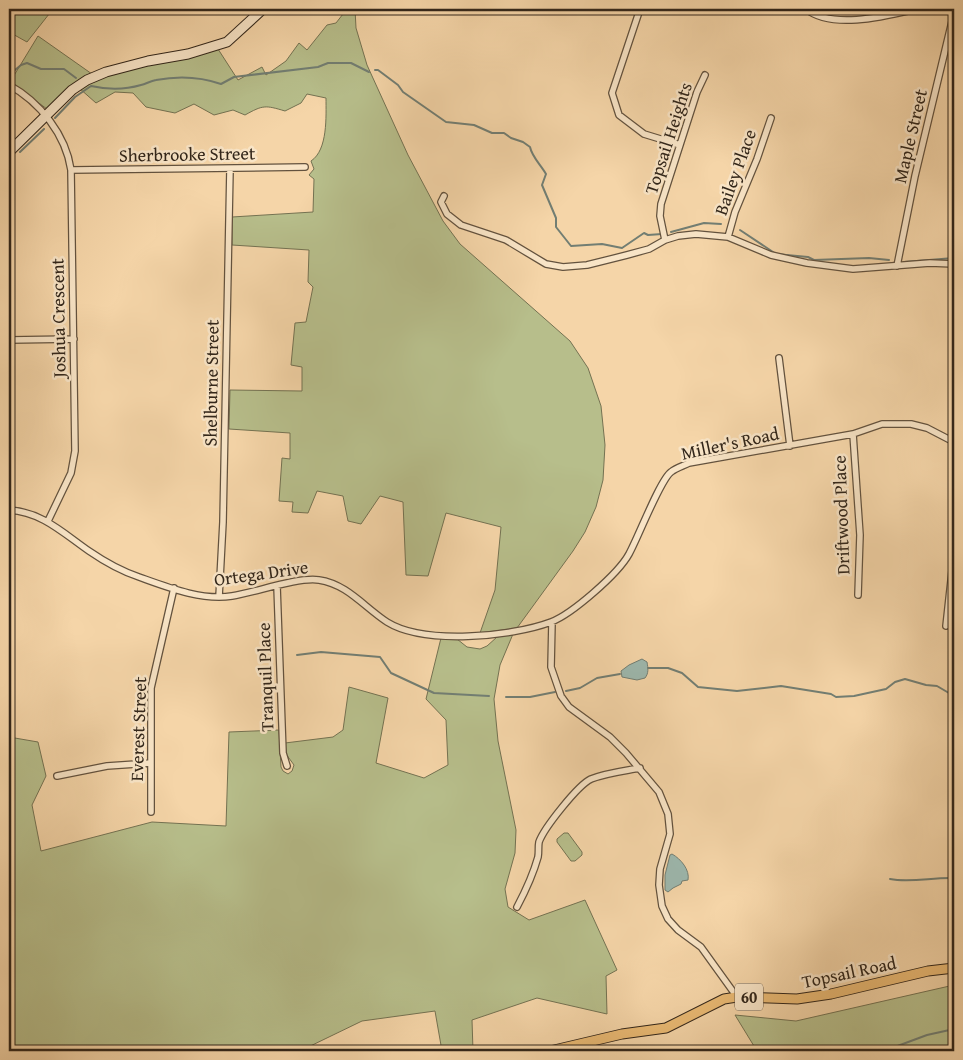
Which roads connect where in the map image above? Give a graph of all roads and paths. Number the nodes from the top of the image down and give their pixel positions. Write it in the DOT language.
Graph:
graph roads {
  1 [pos="263,9"];
  2 [pos="640,9"];
  3 [pos="806,9"];
  4 [pos="916,9"];
  5 [pos="954,13"];
  6 [pos="706,75"];
  7 [pos="9,85"];
  8 [pos="46,116"];
  9 [pos="770,118"];
  10 [pos="680,145"];
  11 [pos="9,152"];
  12 [pos="305,167"];
  13 [pos="230,169"];
  14 [pos="71,170"];
  15 [pos="444,196"];
  16 [pos="728,237"];
  17 [pos="665,240"];
  18 [pos="954,264"];
  19 [pos="897,266"];
  20 [pos="74,339"];
  21 [pos="9,340"];
  22 [pos="779,358"];
  23 [pos="853,434"];
  24 [pos="954,442"];
  25 [pos="790,446"];
  26 [pos="9,510"];
  27 [pos="48,521"];
  28 [pos="954,553"];
  29 [pos="277,586"];
  30 [pos="174,588"];
  31 [pos="858,595"];
  32 [pos="219,597"];
  33 [pos="552,622"];
  34 [pos="946,626"];
  35 [pos="151,763"];
  36 [pos="287,766"];
  37 [pos="640,768"];
  38 [pos="57,776"];
  39 [pos="151,812"];
  40 [pos="517,907"];
  41 [pos="954,968"];
  42 [pos="737,997"];
  43 [pos="550,1051"];
  1 -- 8 [label="street"];
  2 -- 10 [label="street"];
  3 -- 4 [label="street"];
  5 -- 19 [label="street, Maple Street"];
  6 -- 10 [label="street, Topsail Heights"];
  7 -- 8 [label="street, Joshua Crescent"];
  8 -- 11 [label="street"];
  8 -- 14 [label="street, Joshua Crescent"];
  9 -- 16 [label="street, Bailey Place"];
  10 -- 17 [label="street, Topsail Heights"];
  12 -- 13 [label="street, Sherbrooke Street"];
  13 -- 14 [label="street, Sherbrooke Street"];
  13 -- 32 [label="street, Shelburne Street"];
  14 -- 20 [label="street, Joshua Crescent"];
  15 -- 17 [label="street"];
  16 -- 17 [label="street"];
  16 -- 19 [label="street"];
  18 -- 19 [label="street"];
  20 -- 21 [label="street"];
  20 -- 27 [label="street, Joshua Crescent"];
  22 -- 25 [label="street"];
  23 -- 24 [label="street, Miller's Road"];
  23 -- 25 [label="street, Miller's Road"];
  23 -- 31 [label="street, Driftwood Place"];
  25 -- 33 [label="street, Miller's Road"];
  26 -- 27 [label="street, Ortega Drive"];
  27 -- 30 [label="street, Ortega Drive"];
  28 -- 34 [label="street"];
  29 -- 32 [label="street, Ortega Drive"];
  29 -- 33 [label="street, Ortega Drive"];
  29 -- 36 [label="street, Tranquil Place"];
  30 -- 32 [label="street, Ortega Drive"];
  30 -- 35 [label="street, Everest Street"];
  33 -- 37 [label="street"];
  35 -- 38 [label="street"];
  35 -- 39 [label="street, Everest Street"];
  37 -- 40 [label="street"];
  37 -- 42 [label="street"];
  41 -- 42 [label="main road, Topsail Road / 60"];
  42 -- 43 [label="main road, Topsail Road / 60"];
}
